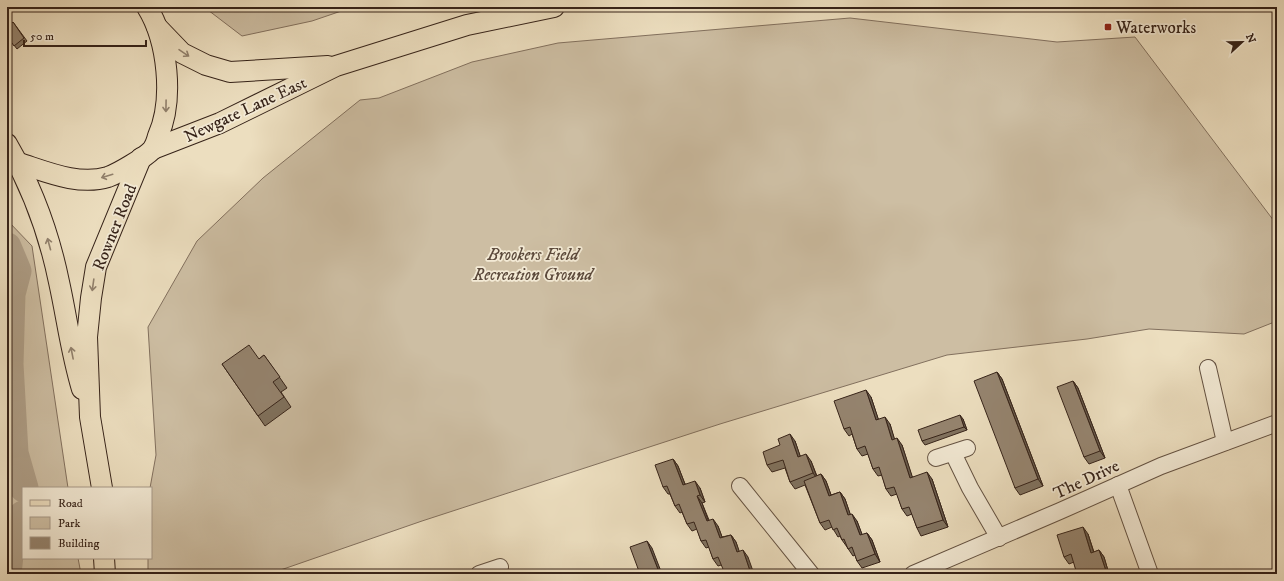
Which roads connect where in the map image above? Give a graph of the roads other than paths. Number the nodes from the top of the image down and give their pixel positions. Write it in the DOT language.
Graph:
graph roads {
  1 [pos="147,7"];
  2 [pos="554,7"];
  3 [pos="156,26"];
  4 [pos="336,66"];
  5 [pos="147,153"];
  6 [pos="12,155"];
  7 [pos="1208,368"];
  8 [pos="90,417"];
  9 [pos="1277,423"];
  10 [pos="1225,442"];
  11 [pos="936,458"];
  12 [pos="1118,485"];
  13 [pos="740,486"];
  14 [pos="102,487"];
  15 [pos="999,538"];
  16 [pos="104,559"];
  17 [pos="500,567"];
  18 [pos="105,574"];
  19 [pos="479,574"];
  20 [pos="811,574"];
  21 [pos="913,574"];
  22 [pos="1150,574"];
  1 -- 3 [label="main road"];
  2 -- 4 [label="main road, Newgate Lane East"];
  3 -- 4 [label="main road, Newgate Lane East, one-way"];
  3 -- 5 [label="main road, Rowner Road, one-way"];
  4 -- 5 [label="main road, Newgate Lane East"];
  5 -- 6 [label="main road, Newgate Lane East, one-way"];
  5 -- 8 [label="main road, Rowner Road, one-way"];
  8 -- 6 [label="main road, Rowner Road, one-way"];
  7 -- 10 [label="street"];
  8 -- 14 [label="main road, Rowner Road"];
  9 -- 10 [label="street, The Drive"];
  10 -- 12 [label="street, The Drive"];
  11 -- 15 [label="street"];
  12 -- 15 [label="street, The Drive"];
  12 -- 22 [label="street"];
  13 -- 20 [label="street"];
  15 -- 21 [label="street, The Drive"];
  16 -- 18 [label="main road"];
  17 -- 19 [label="street"];
}
